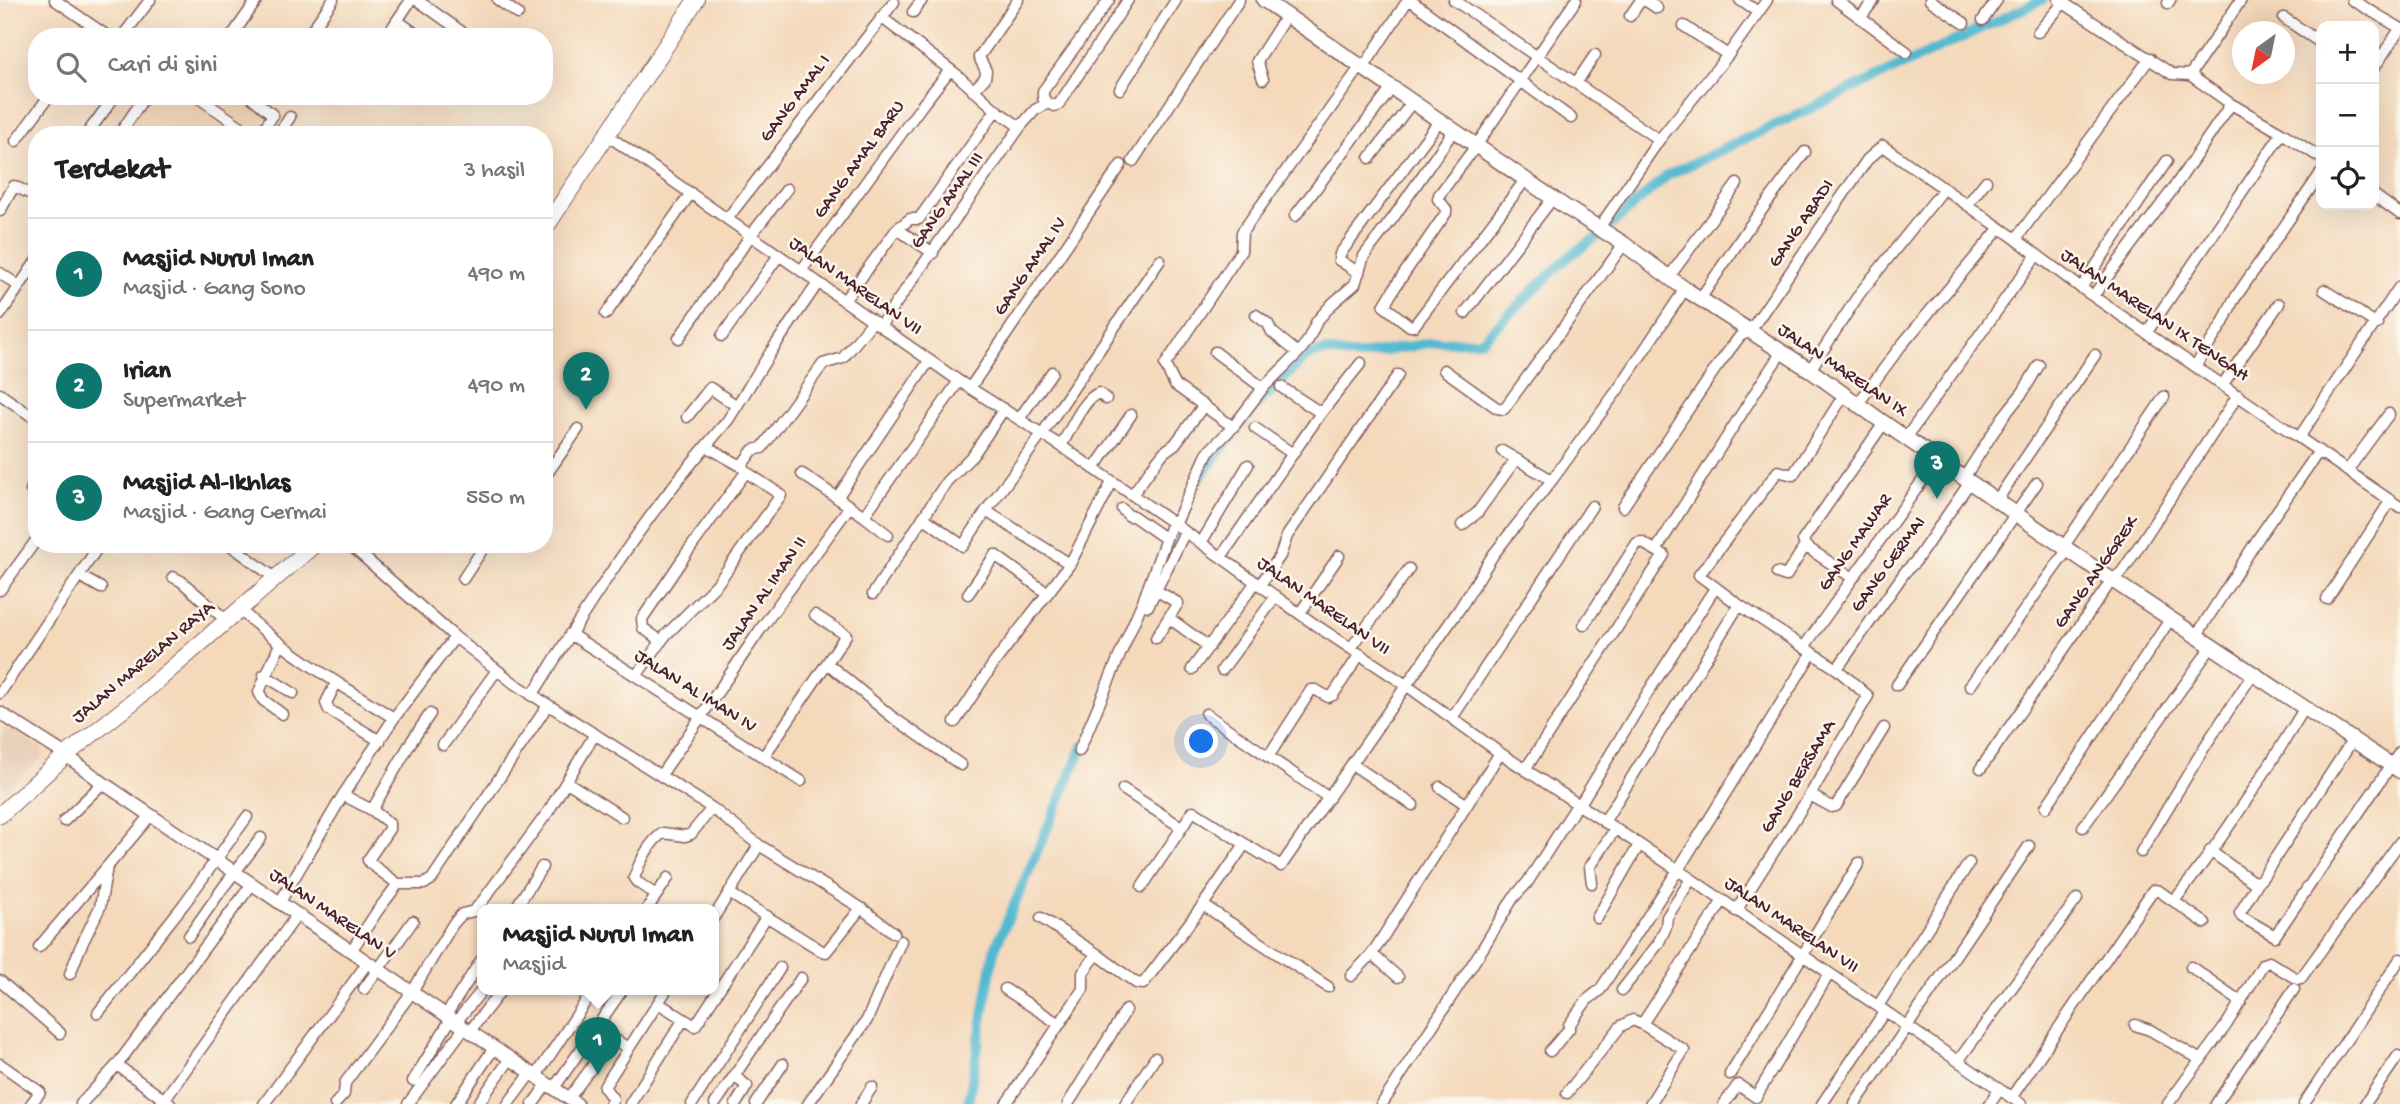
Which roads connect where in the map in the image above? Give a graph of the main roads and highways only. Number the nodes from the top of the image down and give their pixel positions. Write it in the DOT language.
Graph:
graph roads {
  1 [pos="696,0"];
  2 [pos="1264,0"];
  3 [pos="553,216"];
  4 [pos="304,553"];
  5 [pos="2397,763"];
  6 [pos="0,815"];
  1 -- 3 [label="main road"];
  2 -- 5 [label="main road, JALAN MARELAN IX"];
  4 -- 6 [label="main road, JALAN MARELAN RAYA"];
}
